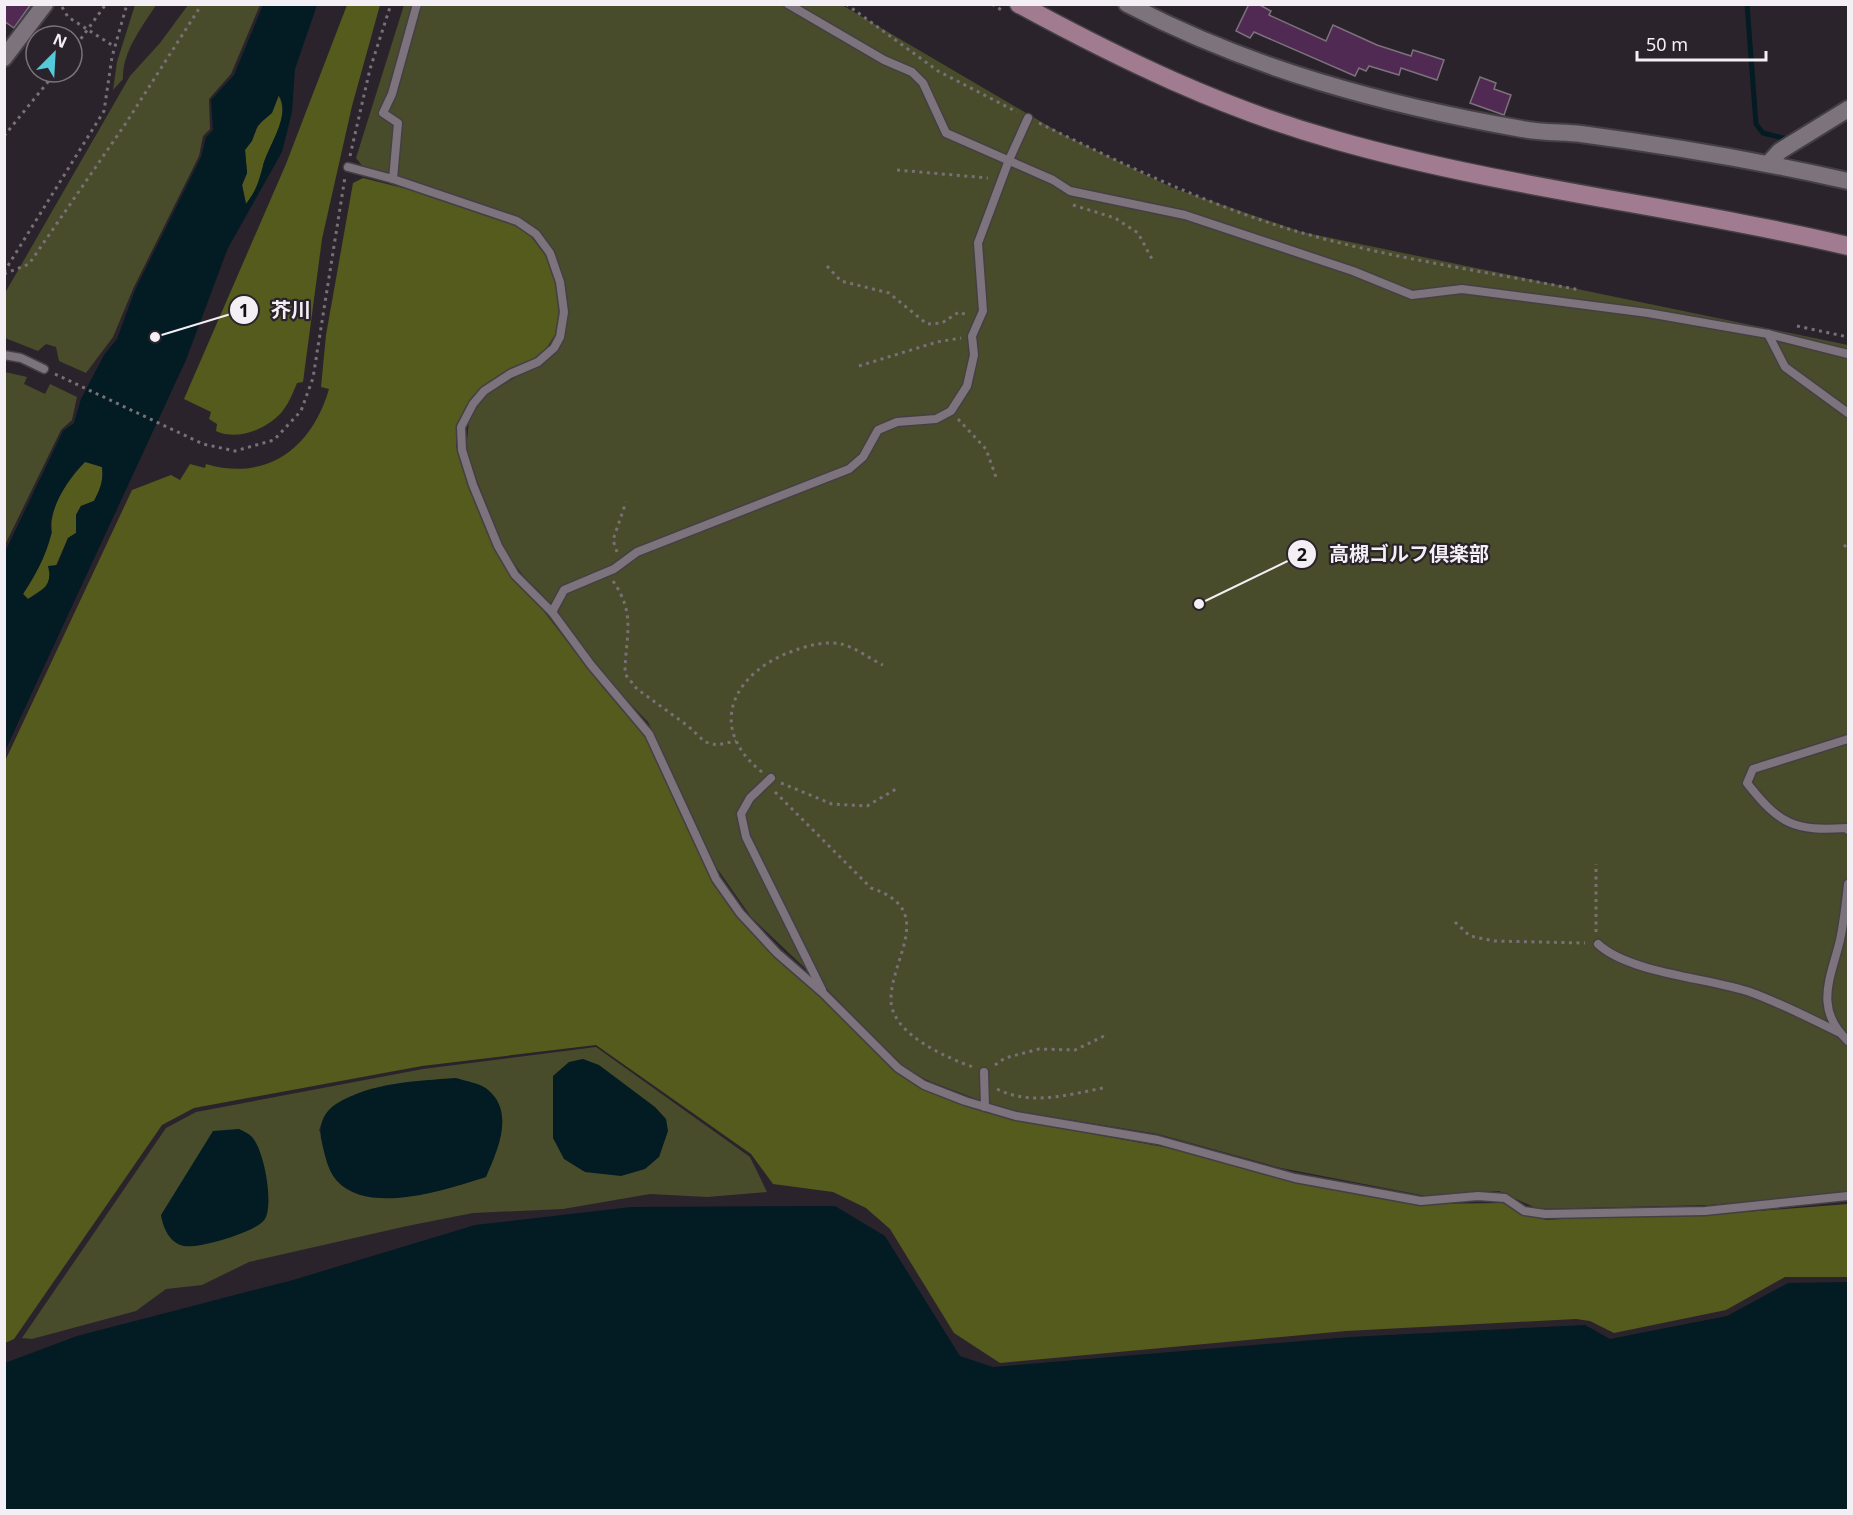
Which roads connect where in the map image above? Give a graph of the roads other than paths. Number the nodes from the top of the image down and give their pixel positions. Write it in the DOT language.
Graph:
graph roads {
  1 [pos="45,4"];
  2 [pos="417,4"];
  3 [pos="788,4"];
  4 [pos="1019,4"];
  5 [pos="1127,4"];
  6 [pos="4,58"];
  7 [pos="1848,109"];
  8 [pos="1028,117"];
  9 [pos="1009,160"];
  10 [pos="1769,163"];
  11 [pos="348,167"];
  12 [pos="393,179"];
  13 [pos="1848,181"];
  14 [pos="1848,246"];
  15 [pos="1768,334"];
  16 [pos="1848,354"];
  17 [pos="4,355"];
  18 [pos="44,369"];
  19 [pos="1848,413"];
  20 [pos="552,612"];
  21 [pos="1848,739"];
  22 [pos="769,781"];
  23 [pos="1848,828"];
  24 [pos="1848,884"];
  25 [pos="1598,944"];
  26 [pos="823,993"];
  27 [pos="1838,1032"];
  28 [pos="1848,1041"];
  29 [pos="984,1072"];
  30 [pos="985,1107"];
  31 [pos="1848,1196"];
  1 -- 6 [label="street"];
  2 -- 12 [label="lane"];
  3 -- 9 [label="lane"];
  4 -- 14 [label="street"];
  5 -- 10 [label="street"];
  7 -- 10 [label="street"];
  8 -- 9 [label="lane"];
  9 -- 15 [label="lane"];
  9 -- 20 [label="lane"];
  10 -- 13 [label="street"];
  11 -- 12 [label="lane"];
  12 -- 20 [label="lane"];
  15 -- 16 [label="lane"];
  15 -- 19 [label="lane"];
  17 -- 18 [label="lane"];
  20 -- 26 [label="lane"];
  21 -- 23 [label="lane"];
  22 -- 26 [label="lane"];
  24 -- 27 [label="lane"];
  25 -- 27 [label="lane"];
  26 -- 30 [label="lane"];
  27 -- 28 [label="lane"];
  29 -- 30 [label="lane"];
  30 -- 31 [label="lane"];
}
